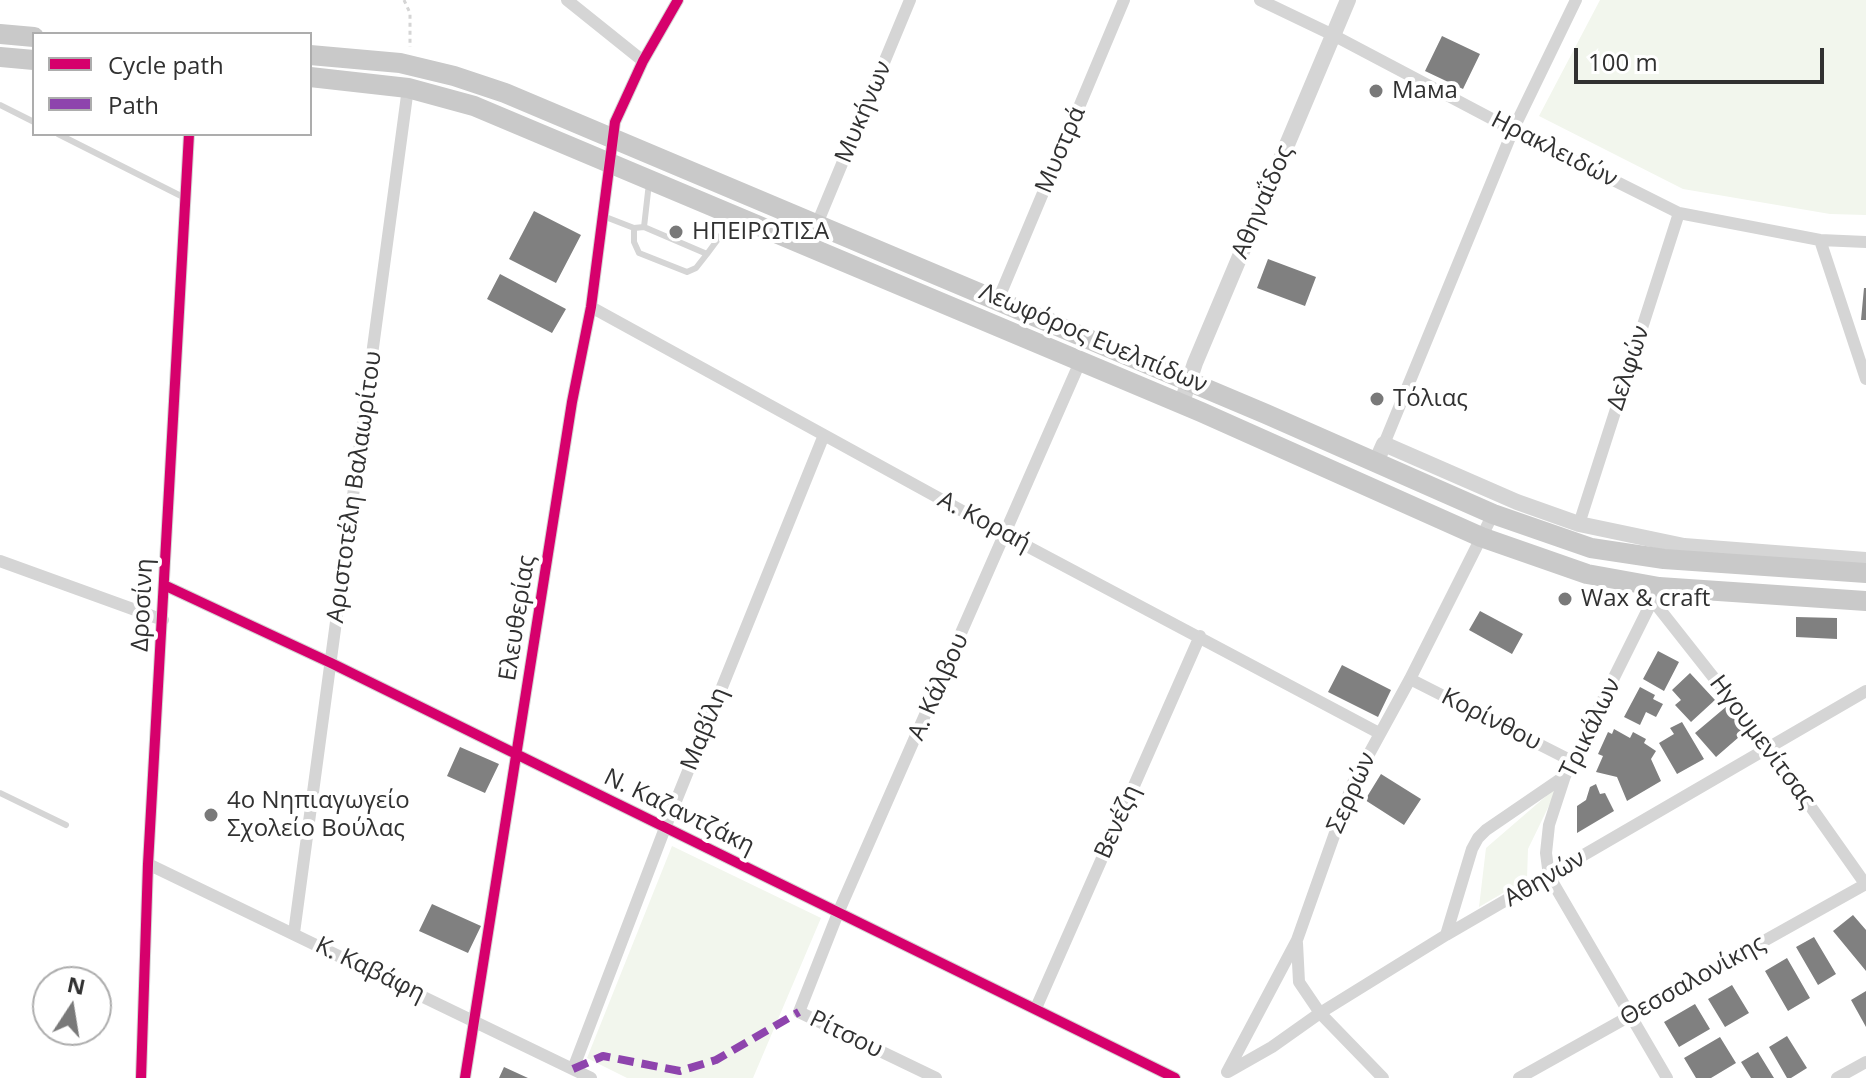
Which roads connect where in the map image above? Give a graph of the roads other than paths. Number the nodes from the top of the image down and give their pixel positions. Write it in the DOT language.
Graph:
graph roads {
  1 [pos="567,0"];
  2 [pos="678,0"];
  3 [pos="910,0"];
  4 [pos="1124,0"];
  5 [pos="1260,0"];
  6 [pos="1348,0"];
  7 [pos="1576,0"];
  8 [pos="0,34"];
  9 [pos="1333,35"];
  10 [pos="32,37"];
  11 [pos="312,55"];
  12 [pos="0,57"];
  13 [pos="32,60"];
  14 [pos="643,61"];
  15 [pos="312,77"];
  16 [pos="408,88"];
  17 [pos="0,105"];
  18 [pos="32,121"];
  19 [pos="1513,130"];
  20 [pos="62,136"];
  21 [pos="189,136"];
  22 [pos="613,138"];
  23 [pos="611,165"];
  24 [pos="649,181"];
  25 [pos="187,199"];
  26 [pos="1679,213"];
  27 [pos="603,216"];
  28 [pos="734,217"];
  29 [pos="817,224"];
  30 [pos="644,227"];
  31 [pos="634,228"];
  32 [pos="1820,240"];
  33 [pos="1866,242"];
  34 [pos="707,254"];
  35 [pos="998,300"];
  36 [pos="591,307"];
  37 [pos="1080,362"];
  38 [pos="1866,379"];
  39 [pos="1190,382"];
  40 [pos="1181,405"];
  41 [pos="824,435"];
  42 [pos="1380,453"];
  43 [pos="1493,514"];
  44 [pos="1579,524"];
  45 [pos="1006,535"];
  46 [pos="1481,537"];
  47 [pos="1866,560"];
  48 [pos="0,561"];
  49 [pos="1866,573"];
  50 [pos="164,585"];
  51 [pos="1657,594"];
  52 [pos="1866,601"];
  53 [pos="163,620"];
  54 [pos="1200,636"];
  55 [pos="331,663"];
  56 [pos="1410,679"];
  57 [pos="1866,691"];
  58 [pos="1379,733"];
  59 [pos="1770,749"];
  60 [pos="517,754"];
  61 [pos="1572,761"];
  62 [pos="1565,776"];
  63 [pos="0,793"];
  64 [pos="66,825"];
  65 [pos="665,828"];
  66 [pos="148,864"];
  67 [pos="1549,876"];
  68 [pos="1866,885"];
  69 [pos="838,913"];
  70 [pos="294,933"];
  71 [pos="1446,935"];
  72 [pos="1297,940"];
  73 [pos="1036,1008"];
  74 [pos="799,1012"];
  75 [pos="1320,1013"];
  76 [pos="1630,1016"];
  77 [pos="475,1022"];
  78 [pos="1866,1062"];
  79 [pos="573,1069"];
  80 [pos="1226,1075"];
  81 [pos="141,1078"];
  82 [pos="465,1078"];
  83 [pos="591,1078"];
  84 [pos="936,1078"];
  85 [pos="1175,1078"];
  86 [pos="1383,1078"];
  87 [pos="1519,1078"];
  88 [pos="1667,1078"];
  89 [pos="1837,1078"];
  1 -- 14 [label="street"];
  2 -- 14 [label="street, Ελευθερίας"];
  3 -- 29 [label="street, Μυκήνων"];
  4 -- 35 [label="street, Μυστρά"];
  5 -- 9 [label="street, Ηρακλειδών"];
  6 -- 9 [label="street, Αθηναΐδος"];
  7 -- 19 [label="street"];
  8 -- 10 [label="main road"];
  9 -- 19 [label="street, Ηρακλειδών"];
  9 -- 39 [label="street, Αθηναΐδος"];
  11 -- 22 [label="main road, Λεωφόρος Ευελπίδων"];
  12 -- 13 [label="main road"];
  14 -- 22 [label="street, Ελευθερίας"];
  15 -- 16 [label="main road, Λεωφόρος Ευελπίδων"];
  16 -- 23 [label="main road, Λεωφόρος Ευελπίδων"];
  16 -- 55 [label="street, Αριστοτέλη Βαλαωρίτου"];
  17 -- 18 [label="lane"];
  19 -- 26 [label="street, Ηρακλειδών"];
  19 -- 42 [label="street"];
  20 -- 25 [label="lane"];
  21 -- 25 [label="street, Δροσίνη"];
  22 -- 23 [label="street, Ελευθερίας"];
  22 -- 29 [label="main road, Λεωφόρος Ευελπίδων"];
  23 -- 24 [label="main road, Λεωφόρος Ευελπίδων"];
  23 -- 27 [label="street, Ελευθερίας"];
  24 -- 28 [label="main road, Λεωφόρος Ευελπίδων"];
  24 -- 30 [label="lane"];
  25 -- 50 [label="street, Δροσίνη"];
  26 -- 32 [label="street, Ηρακλειδών"];
  26 -- 44 [label="street, Δελφών"];
  27 -- 31 [label="lane"];
  27 -- 36 [label="street, Ελευθερίας"];
  28 -- 34 [label="lane"];
  28 -- 37 [label="main road, Λεωφόρος Ευελπίδων"];
  29 -- 35 [label="main road, Λεωφόρος Ευελπίδων"];
  30 -- 31 [label="lane"];
  30 -- 34 [label="lane"];
  31 -- 34 [label="lane"];
  32 -- 33 [label="street, Ηρακλειδών"];
  32 -- 38 [label="street"];
  35 -- 39 [label="main road, Λεωφόρος Ευελπίδων"];
  36 -- 41 [label="street, Α. Κοραή"];
  36 -- 60 [label="street, Ελευθερίας"];
  37 -- 40 [label="main road, Λεωφόρος Ευελπίδων"];
  37 -- 45 [label="street, A. Κάλβου"];
  39 -- 40 [label="street, Αθηναΐδος"];
  39 -- 42 [label="main road, Λεωφόρος Ευελπίδων"];
  40 -- 46 [label="main road, Λεωφόρος Ευελπίδων"];
  41 -- 45 [label="street, Α. Κοραή"];
  41 -- 65 [label="street, Μαβίλη"];
  42 -- 43 [label="main road, Λεωφόρος Ευελπίδων"];
  42 -- 44 [label="street"];
  43 -- 46 [label="street, Σερρών"];
  43 -- 49 [label="main road, Λεωφόρος Ευελπίδων"];
  44 -- 47 [label="street"];
  45 -- 54 [label="street, Α. Κοραή"];
  45 -- 69 [label="street, A. Κάλβου"];
  46 -- 51 [label="main road, Λεωφόρος Ευελπίδων"];
  46 -- 56 [label="street, Σερρών"];
  48 -- 53 [label="street"];
  50 -- 53 [label="street, Δροσίνη"];
  50 -- 55 [label="street, Ν. Καζαντζάκη"];
  51 -- 52 [label="main road, Λεωφόρος Ευελπίδων"];
  51 -- 59 [label="street, Ηγουμενίτσας"];
  51 -- 61 [label="street, Τρικάλων"];
  53 -- 66 [label="street, Δροσίνη"];
  54 -- 58 [label="street, Α. Κοραή"];
  54 -- 73 [label="street, Βενέζη"];
  55 -- 60 [label="street, Ν. Καζαντζάκη"];
  55 -- 70 [label="street, Αριστοτέλη Βαλαωρίτου"];
  56 -- 58 [label="street, Σερρών"];
  56 -- 61 [label="street, Κορίνθου"];
  57 -- 59 [label="street, Αθηνών"];
  58 -- 72 [label="street, Σερρών"];
  59 -- 67 [label="street, Αθηνών"];
  59 -- 68 [label="street, Ηγουμενίτσας"];
  60 -- 65 [label="street, Ν. Καζαντζάκη"];
  60 -- 77 [label="street, Ελευθερίας"];
  61 -- 62 [label="street, Τρικάλων"];
  62 -- 67 [label="street, Τρικάλων"];
  62 -- 71 [label="street"];
  63 -- 64 [label="lane"];
  65 -- 69 [label="street, Ν. Καζαντζάκη"];
  65 -- 79 [label="street, Μαβίλη"];
  66 -- 70 [label="street, Κ. Καβάφη"];
  66 -- 81 [label="street, Δροσίνη"];
  67 -- 71 [label="street, Αθηνών"];
  67 -- 76 [label="street"];
  68 -- 76 [label="street, Θεσσαλονίκης"];
  69 -- 73 [label="street, Ν. Καζαντζάκη"];
  69 -- 74 [label="street, A. Κάλβου"];
  70 -- 77 [label="street, Κ. Καβάφη"];
  71 -- 75 [label="street, Αθηνών"];
  72 -- 75 [label="street"];
  72 -- 80 [label="street, Σερρών"];
  73 -- 85 [label="street, Ν. Καζαντζάκη"];
  74 -- 84 [label="street, Ρίτσου"];
  75 -- 80 [label="street, Αθηνών"];
  75 -- 86 [label="street"];
  76 -- 87 [label="street, Θεσσαλονίκης"];
  76 -- 88 [label="street"];
  77 -- 79 [label="street, Κ. Καβάφη"];
  77 -- 82 [label="street, Ελευθερίας"];
  78 -- 89 [label="street"];
  79 -- 83 [label="street, Κ. Καβάφη"];
}
